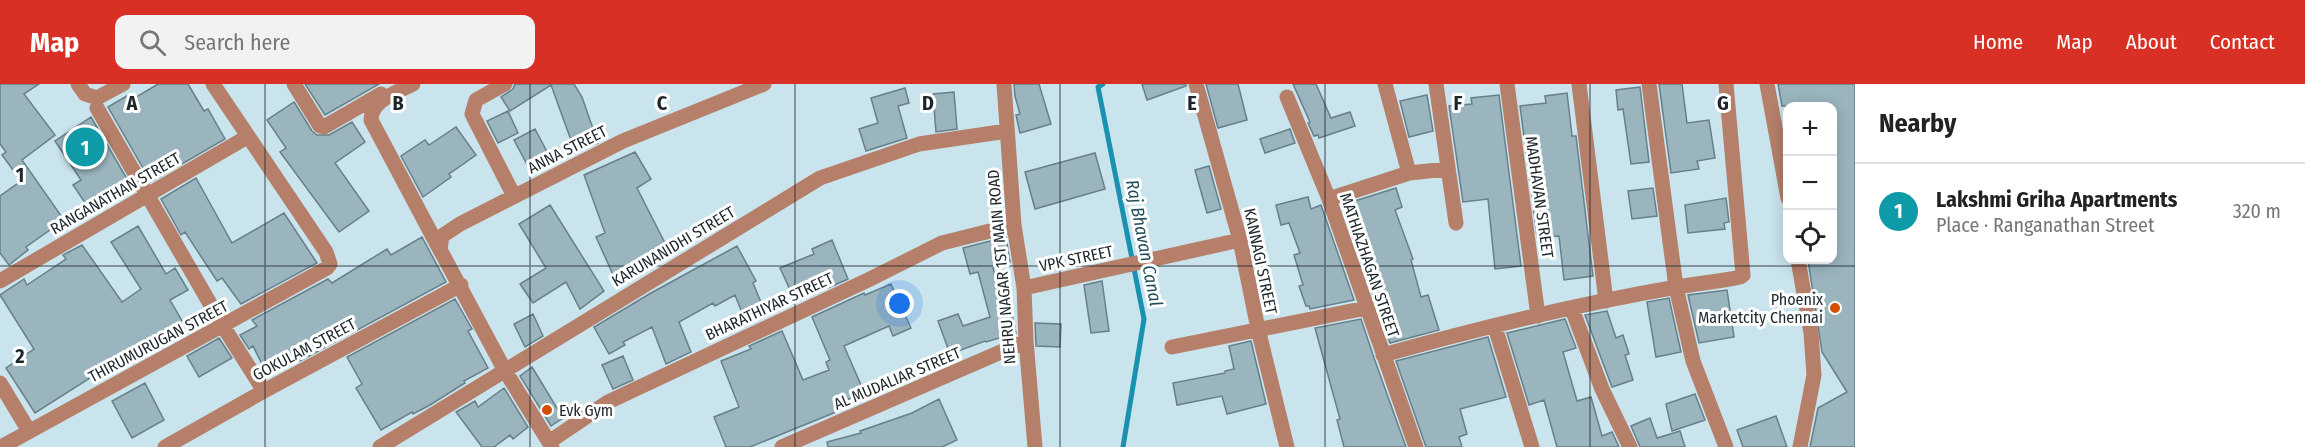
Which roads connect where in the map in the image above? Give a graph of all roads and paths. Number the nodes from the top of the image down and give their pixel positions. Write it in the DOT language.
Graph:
graph roads {
  1 [pos="78,84"];
  2 [pos="123,84"];
  3 [pos="213,84"];
  4 [pos="294,84"];
  5 [pos="396,84"];
  6 [pos="413,84"];
  7 [pos="505,84"];
  8 [pos="764,84"];
  9 [pos="1004,84"];
  10 [pos="1196,84"];
  11 [pos="1385,84"];
  12 [pos="1436,84"];
  13 [pos="1507,84"];
  14 [pos="1579,84"];
  15 [pos="1649,84"];
  16 [pos="1726,84"];
  17 [pos="1767,84"];
  18 [pos="1287,97"];
  19 [pos="97,108"];
  20 [pos="1007,131"];
  21 [pos="247,137"];
  22 [pos="1448,169"];
  23 [pos="1783,171"];
  24 [pos="1409,173"];
  25 [pos="147,195"];
  26 [pos="514,196"];
  27 [pos="1329,200"];
  28 [pos="1456,224"];
  29 [pos="1014,225"];
  30 [pos="1240,240"];
  31 [pos="440,250"];
  32 [pos="1799,264"];
  33 [pos="0,281"];
  34 [pos="461,285"];
  35 [pos="1676,287"];
  36 [pos="1024,288"];
  37 [pos="1606,301"];
  38 [pos="1366,308"];
  39 [pos="1572,309"];
  40 [pos="1538,316"];
  41 [pos="224,326"];
  42 [pos="1495,327"];
  43 [pos="1258,329"];
  44 [pos="1026,341"];
  45 [pos="1172,347"];
  46 [pos="1383,355"];
  47 [pos="504,369"];
  48 [pos="0,383"];
  49 [pos="264,391"];
  50 [pos="29,431"];
  51 [pos="551,444"];
  52 [pos="1,447"];
  53 [pos="165,447"];
  54 [pos="381,447"];
  55 [pos="782,447"];
  56 [pos="1035,447"];
  57 [pos="1287,447"];
  58 [pos="1416,447"];
  59 [pos="1532,447"];
  60 [pos="1630,447"];
  61 [pos="1726,447"];
  62 [pos="1800,447"];
  1 -- 2 [label="street"];
  3 -- 21 [label="street"];
  4 -- 5 [label="street"];
  6 -- 31 [label="street"];
  7 -- 26 [label="street"];
  8 -- 26 [label="street, ANNA STREET"];
  9 -- 20 [label="street, NEHRU NAGAR 1ST MAIN ROAD"];
  10 -- 30 [label="street, KANNAGI STREET"];
  11 -- 24 [label="street"];
  12 -- 22 [label="street"];
  13 -- 40 [label="street, MADHAVAN STREET"];
  14 -- 37 [label="street"];
  15 -- 35 [label="street"];
  16 -- 35 [label="street"];
  17 -- 23 [label="street"];
  18 -- 27 [label="street, MATHIAZHAGAN STREET"];
  19 -- 25 [label="street"];
  20 -- 29 [label="street, NEHRU NAGAR 1ST MAIN ROAD"];
  20 -- 47 [label="street, KARUNANIDHI STREET"];
  21 -- 25 [label="street, RANGANATHAN STREET"];
  21 -- 41 [label="street, THIRUMURUGAN STREET"];
  22 -- 24 [label="street"];
  22 -- 28 [label="street"];
  24 -- 27 [label="street"];
  25 -- 33 [label="street, RANGANATHAN STREET"];
  25 -- 41 [label="street"];
  26 -- 31 [label="street, ANNA STREET"];
  27 -- 38 [label="street, MATHIAZHAGAN STREET"];
  29 -- 36 [label="street, NEHRU NAGAR 1ST MAIN ROAD"];
  29 -- 51 [label="street, BHARATHIYAR STREET"];
  30 -- 36 [label="street, VPK STREET"];
  30 -- 43 [label="street, KANNAGI STREET"];
  31 -- 34 [label="street"];
  32 -- 62 [label="street"];
  34 -- 47 [label="street"];
  34 -- 49 [label="street, GOKULAM STREET"];
  35 -- 37 [label="street"];
  35 -- 61 [label="street"];
  36 -- 44 [label="street, NEHRU NAGAR 1ST MAIN ROAD"];
  37 -- 39 [label="street"];
  38 -- 43 [label="street"];
  38 -- 46 [label="street, MATHIAZHAGAN STREET"];
  39 -- 40 [label="street"];
  39 -- 60 [label="street"];
  40 -- 42 [label="street"];
  41 -- 49 [label="street"];
  41 -- 50 [label="street, THIRUMURUGAN STREET"];
  42 -- 46 [label="street"];
  42 -- 59 [label="street"];
  43 -- 45 [label="street"];
  43 -- 57 [label="street, KANNAGI STREET"];
  44 -- 55 [label="street, AL MUDALIAR STREET"];
  44 -- 56 [label="street, NEHRU NAGAR 1ST MAIN ROAD"];
  46 -- 58 [label="street, MATHIAZHAGAN STREET"];
  47 -- 51 [label="street"];
  47 -- 54 [label="street, KARUNANIDHI STREET"];
  48 -- 50 [label="street"];
  49 -- 53 [label="street, GOKULAM STREET"];
  50 -- 52 [label="street, THIRUMURUGAN STREET"];
}
